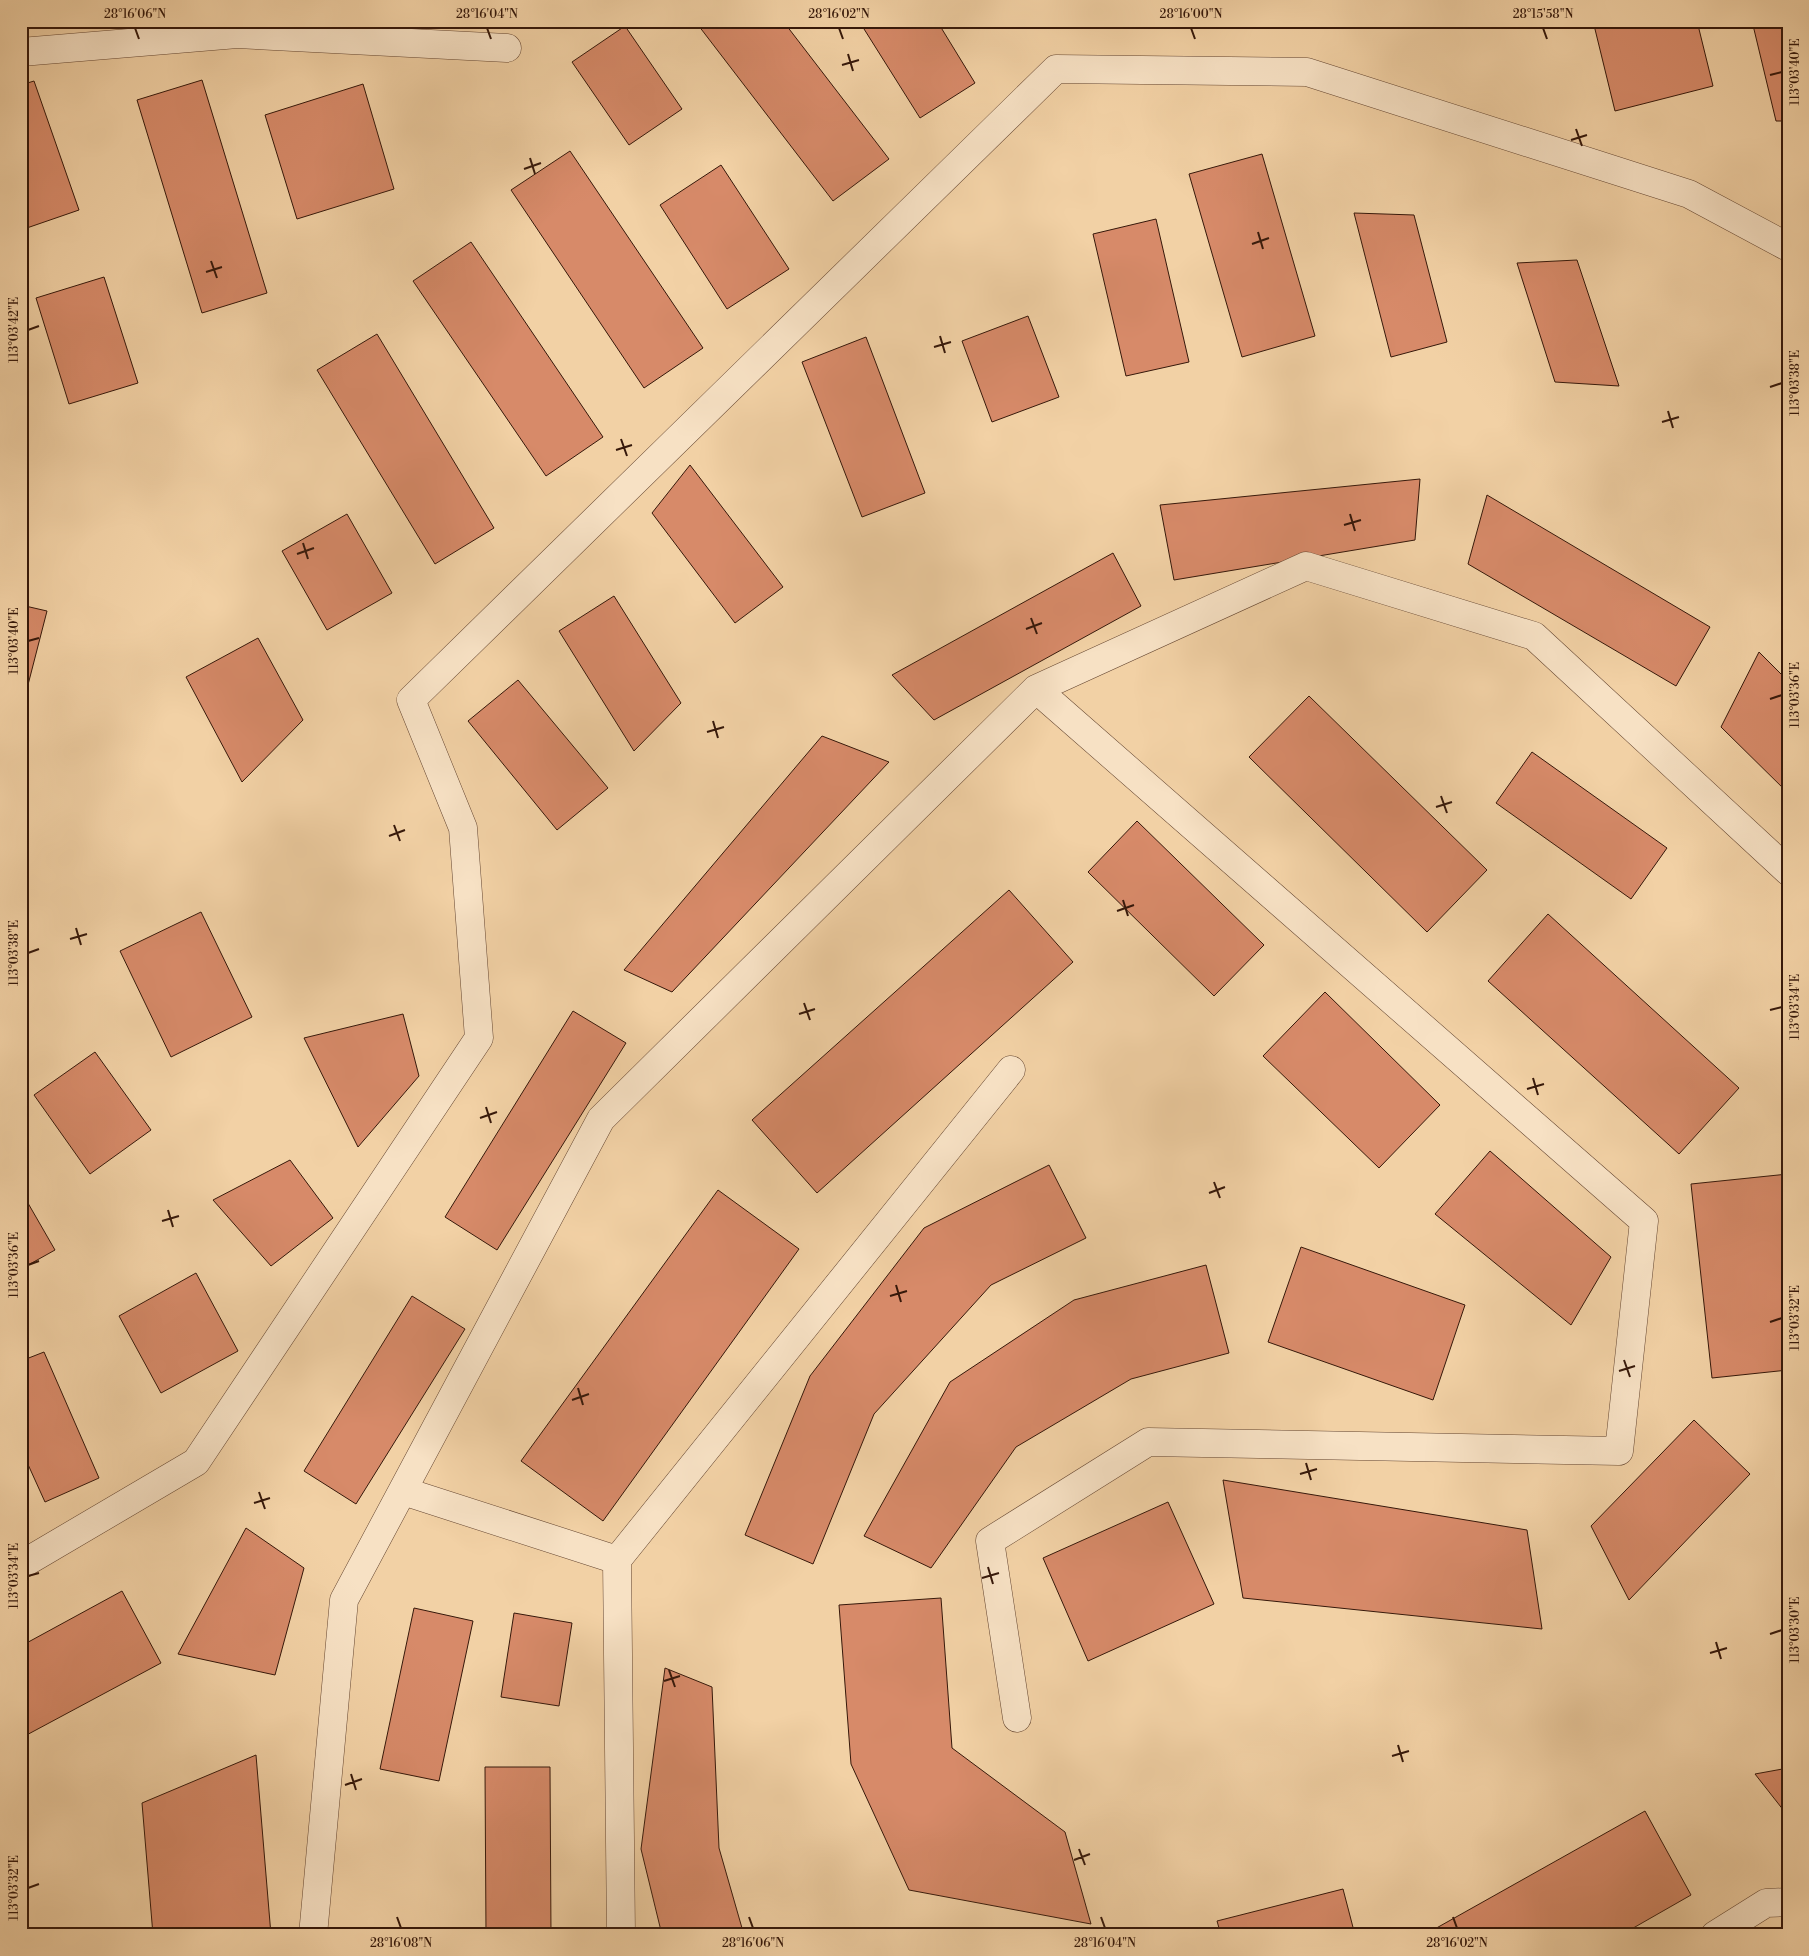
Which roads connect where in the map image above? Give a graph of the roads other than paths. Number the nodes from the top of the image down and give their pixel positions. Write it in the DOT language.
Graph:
graph roads {
  1 [pos="507,48"];
  2 [pos="21,52"];
  3 [pos="1788,247"];
  4 [pos="1036,689"];
  5 [pos="1788,871"];
  6 [pos="1010,1070"];
  7 [pos="403,1491"];
  8 [pos="617,1560"];
  9 [pos="21,1565"];
  10 [pos="1017,1718"];
  11 [pos="1788,1902"];
  12 [pos="312,1935"];
  13 [pos="621,1935"];
  14 [pos="1714,1935"];
  1 -- 2 [label="street"];
  3 -- 9 [label="street"];
  4 -- 5 [label="street"];
  4 -- 7 [label="street"];
  4 -- 10 [label="street"];
  6 -- 8 [label="street"];
  7 -- 8 [label="street"];
  7 -- 12 [label="street"];
  8 -- 13 [label="street"];
  11 -- 14 [label="street"];
}
